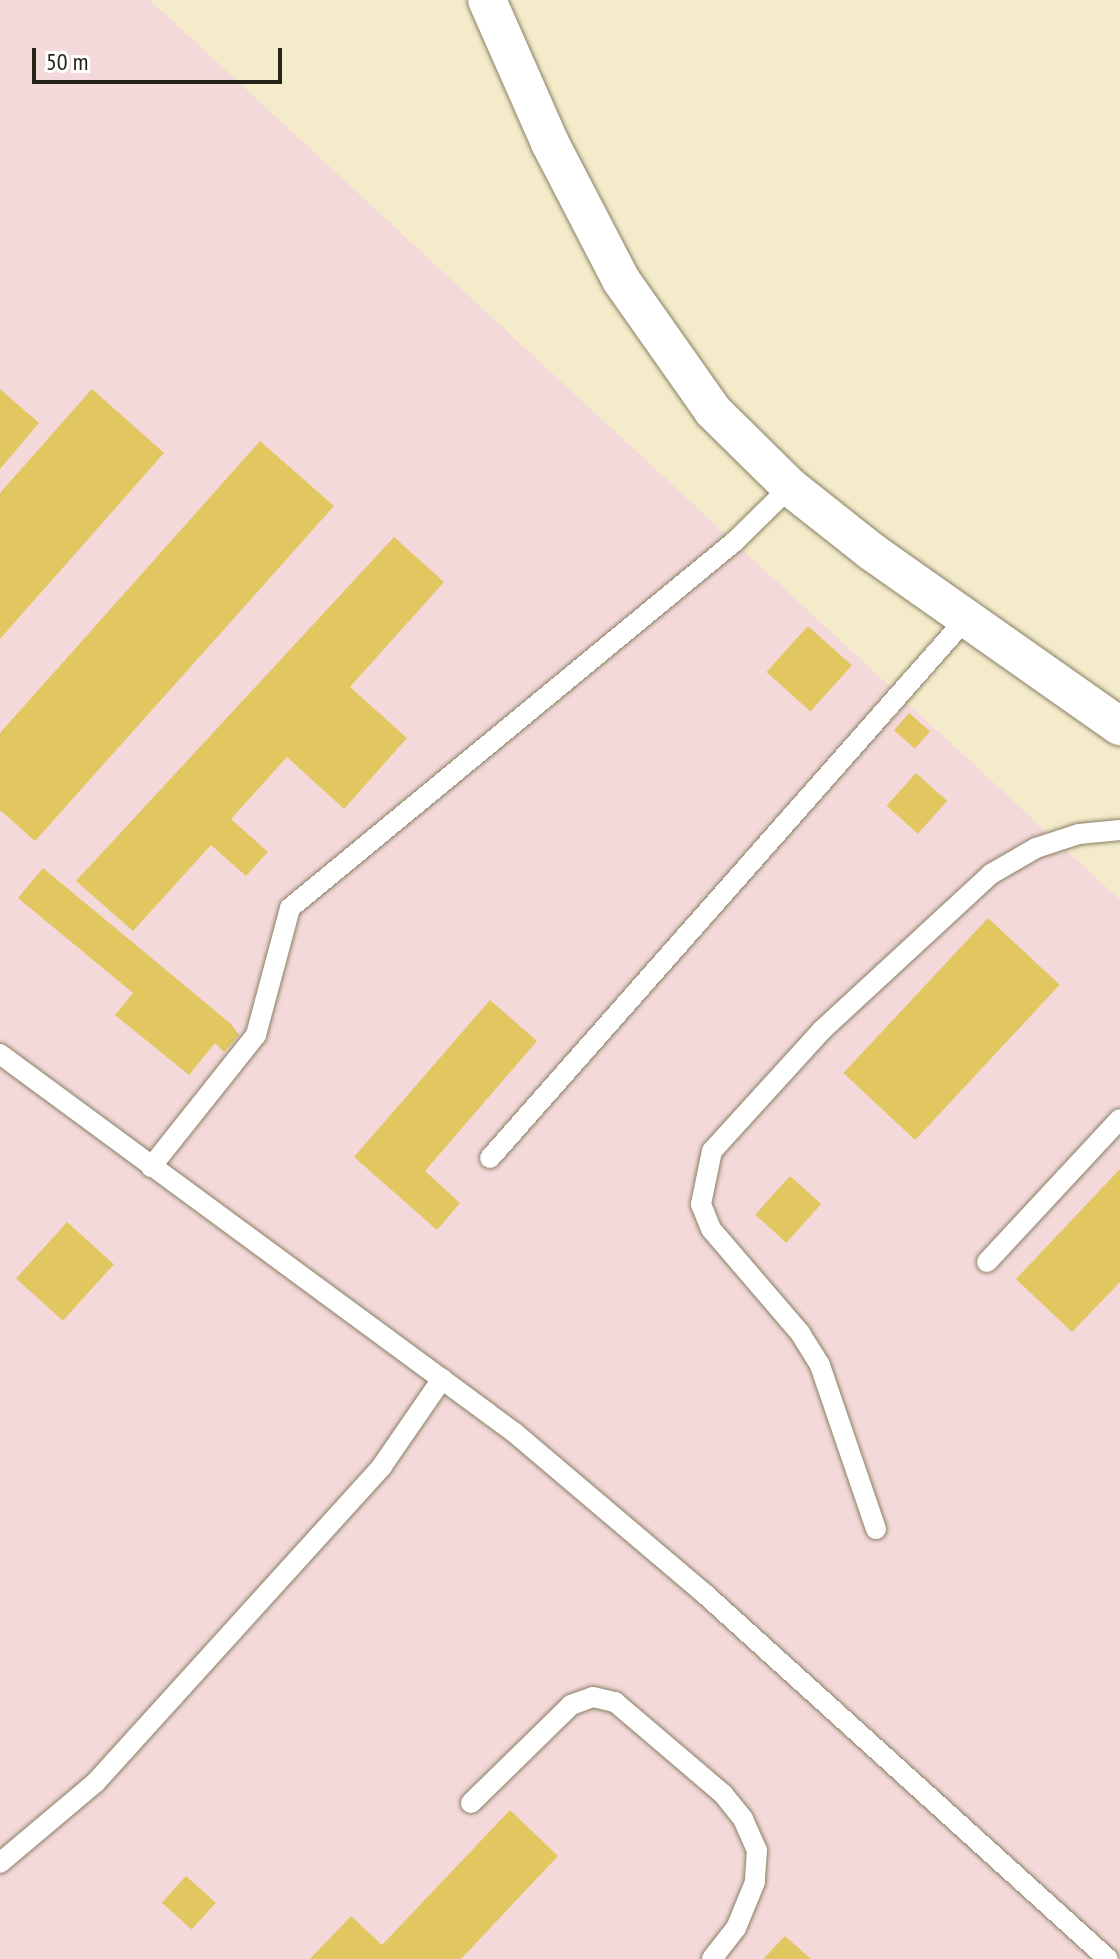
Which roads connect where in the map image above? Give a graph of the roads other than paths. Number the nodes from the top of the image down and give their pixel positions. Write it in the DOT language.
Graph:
graph roads {
  1 [pos="487,0"];
  2 [pos="790,487"];
  3 [pos="965,620"];
  4 [pos="1120,726"];
  5 [pos="1120,830"];
  6 [pos="0,1054"];
  7 [pos="1120,1119"];
  8 [pos="490,1158"];
  9 [pos="151,1167"];
  10 [pos="987,1262"];
  11 [pos="442,1379"];
  12 [pos="876,1529"];
  13 [pos="471,1803"];
  14 [pos="0,1863"];
  15 [pos="712,1959"];
  16 [pos="1108,1959"];
  1 -- 2 [label="street"];
  2 -- 3 [label="street"];
  2 -- 9 [label="lane"];
  3 -- 4 [label="street"];
  3 -- 8 [label="lane"];
  5 -- 12 [label="lane"];
  6 -- 9 [label="lane"];
  7 -- 10 [label="lane"];
  9 -- 11 [label="lane"];
  11 -- 14 [label="lane"];
  11 -- 16 [label="lane"];
  13 -- 15 [label="lane"];
}
